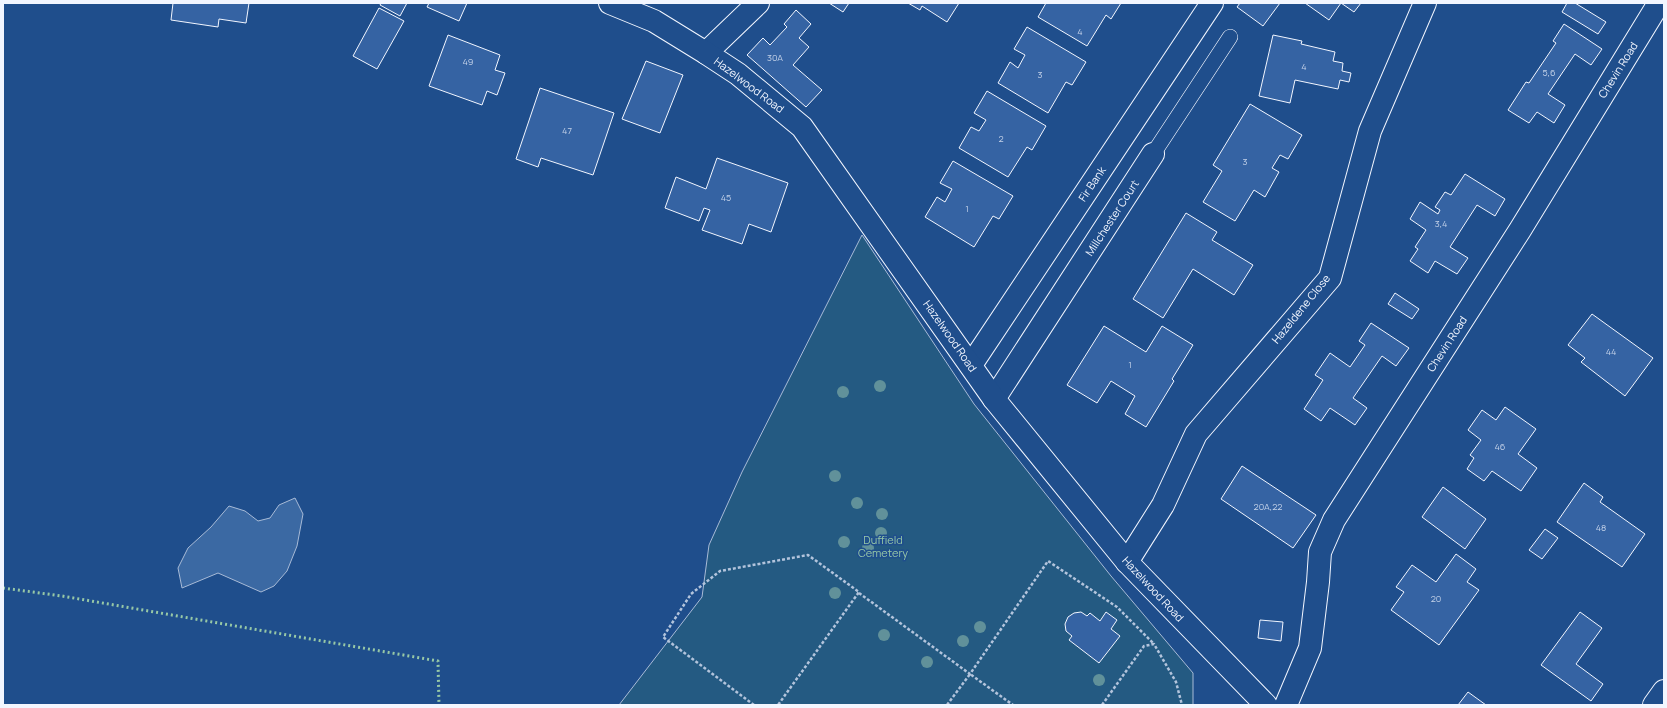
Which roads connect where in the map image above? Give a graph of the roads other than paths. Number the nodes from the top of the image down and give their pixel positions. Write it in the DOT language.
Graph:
graph roads {
  1 [pos="610,3"];
  2 [pos="758,3"];
  3 [pos="1212,3"];
  4 [pos="1425,3"];
  5 [pos="1659,3"];
  6 [pos="1230,37"];
  7 [pos="706,53"];
  8 [pos="1153,154"];
  9 [pos="971,365"];
  10 [pos="994,399"];
  11 [pos="1127,562"];
  12 [pos="1664,690"];
  13 [pos="1261,703"];
  14 [pos="1286,705"];
  15 [pos="1654,705"];
  1 -- 7 [label="street, Hazelwood Road"];
  2 -- 7 [label="street"];
  3 -- 9 [label="street, Fir Bank"];
  4 -- 11 [label="street, Hazeldene Close"];
  5 -- 14 [label="street, Chevin Road"];
  6 -- 8 [label="lane, Millchester Court"];
  7 -- 9 [label="street, Hazelwood Road"];
  8 -- 10 [label="street, Millchester Court"];
  9 -- 10 [label="street, Hazelwood Road"];
  10 -- 11 [label="street, Hazelwood Road"];
  11 -- 13 [label="street, Hazelwood Road"];
  12 -- 15 [label="street"];
}
